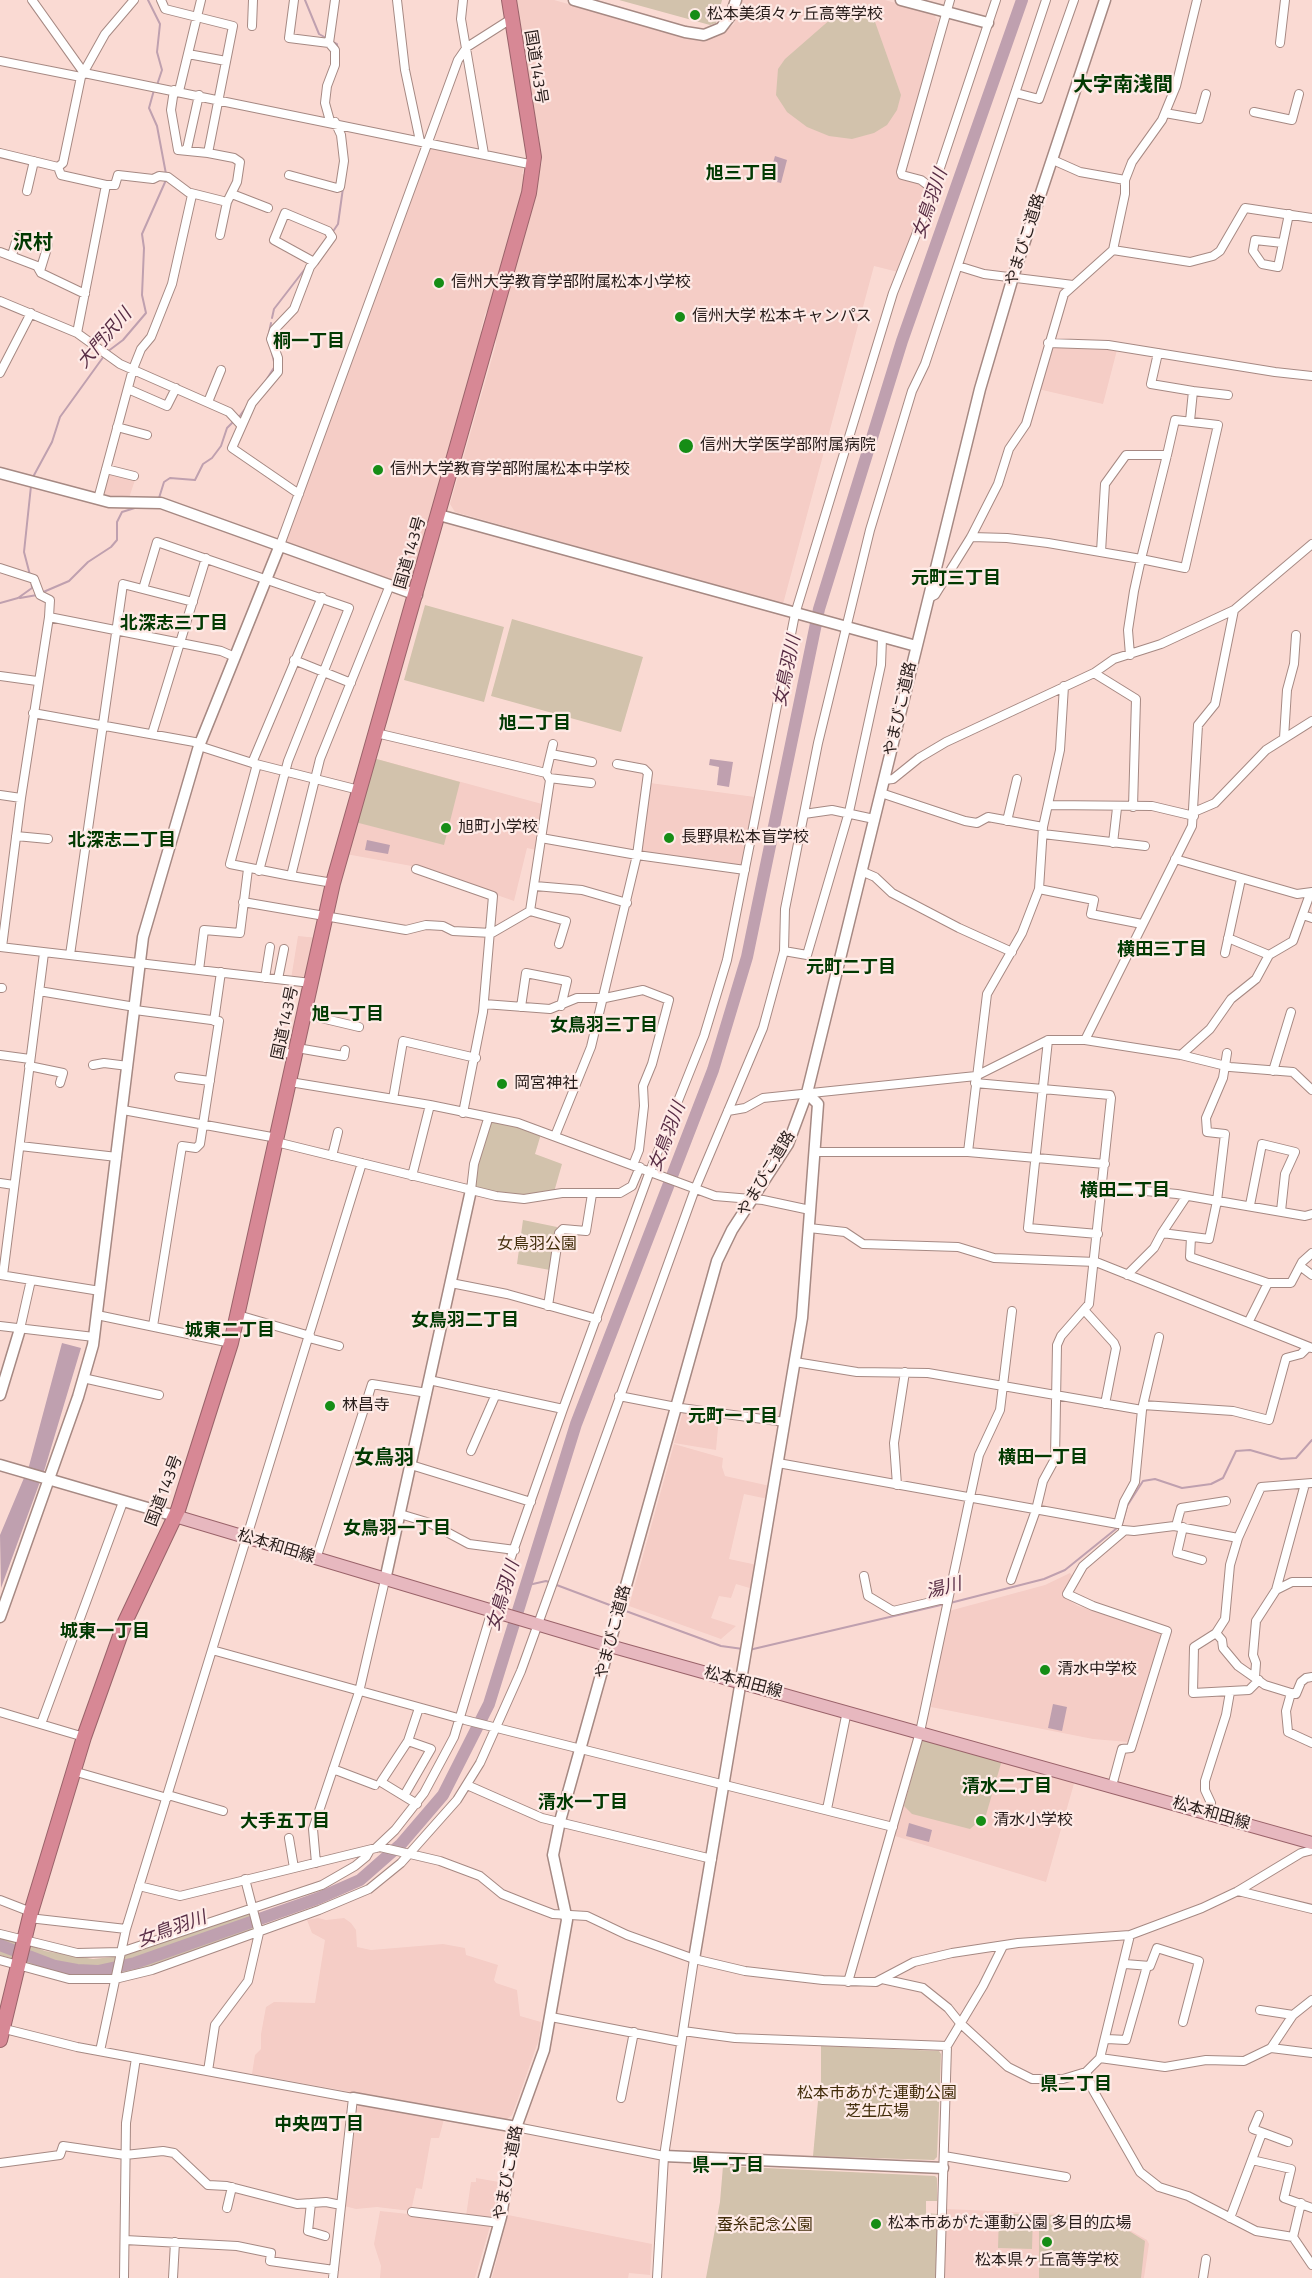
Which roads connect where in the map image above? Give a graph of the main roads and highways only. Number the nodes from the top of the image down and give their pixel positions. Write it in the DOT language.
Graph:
graph roads {
  1 [pos="509,0"];
  2 [pos="175,1516"];
  3 [pos="1312,1843"];
  4 [pos="1,2032"];
  1 -- 2 [label="highway, 国道143号"];
  2 -- 3 [label="main road, 松本和田線"];
  2 -- 4 [label="highway, 国道143号"];
}
